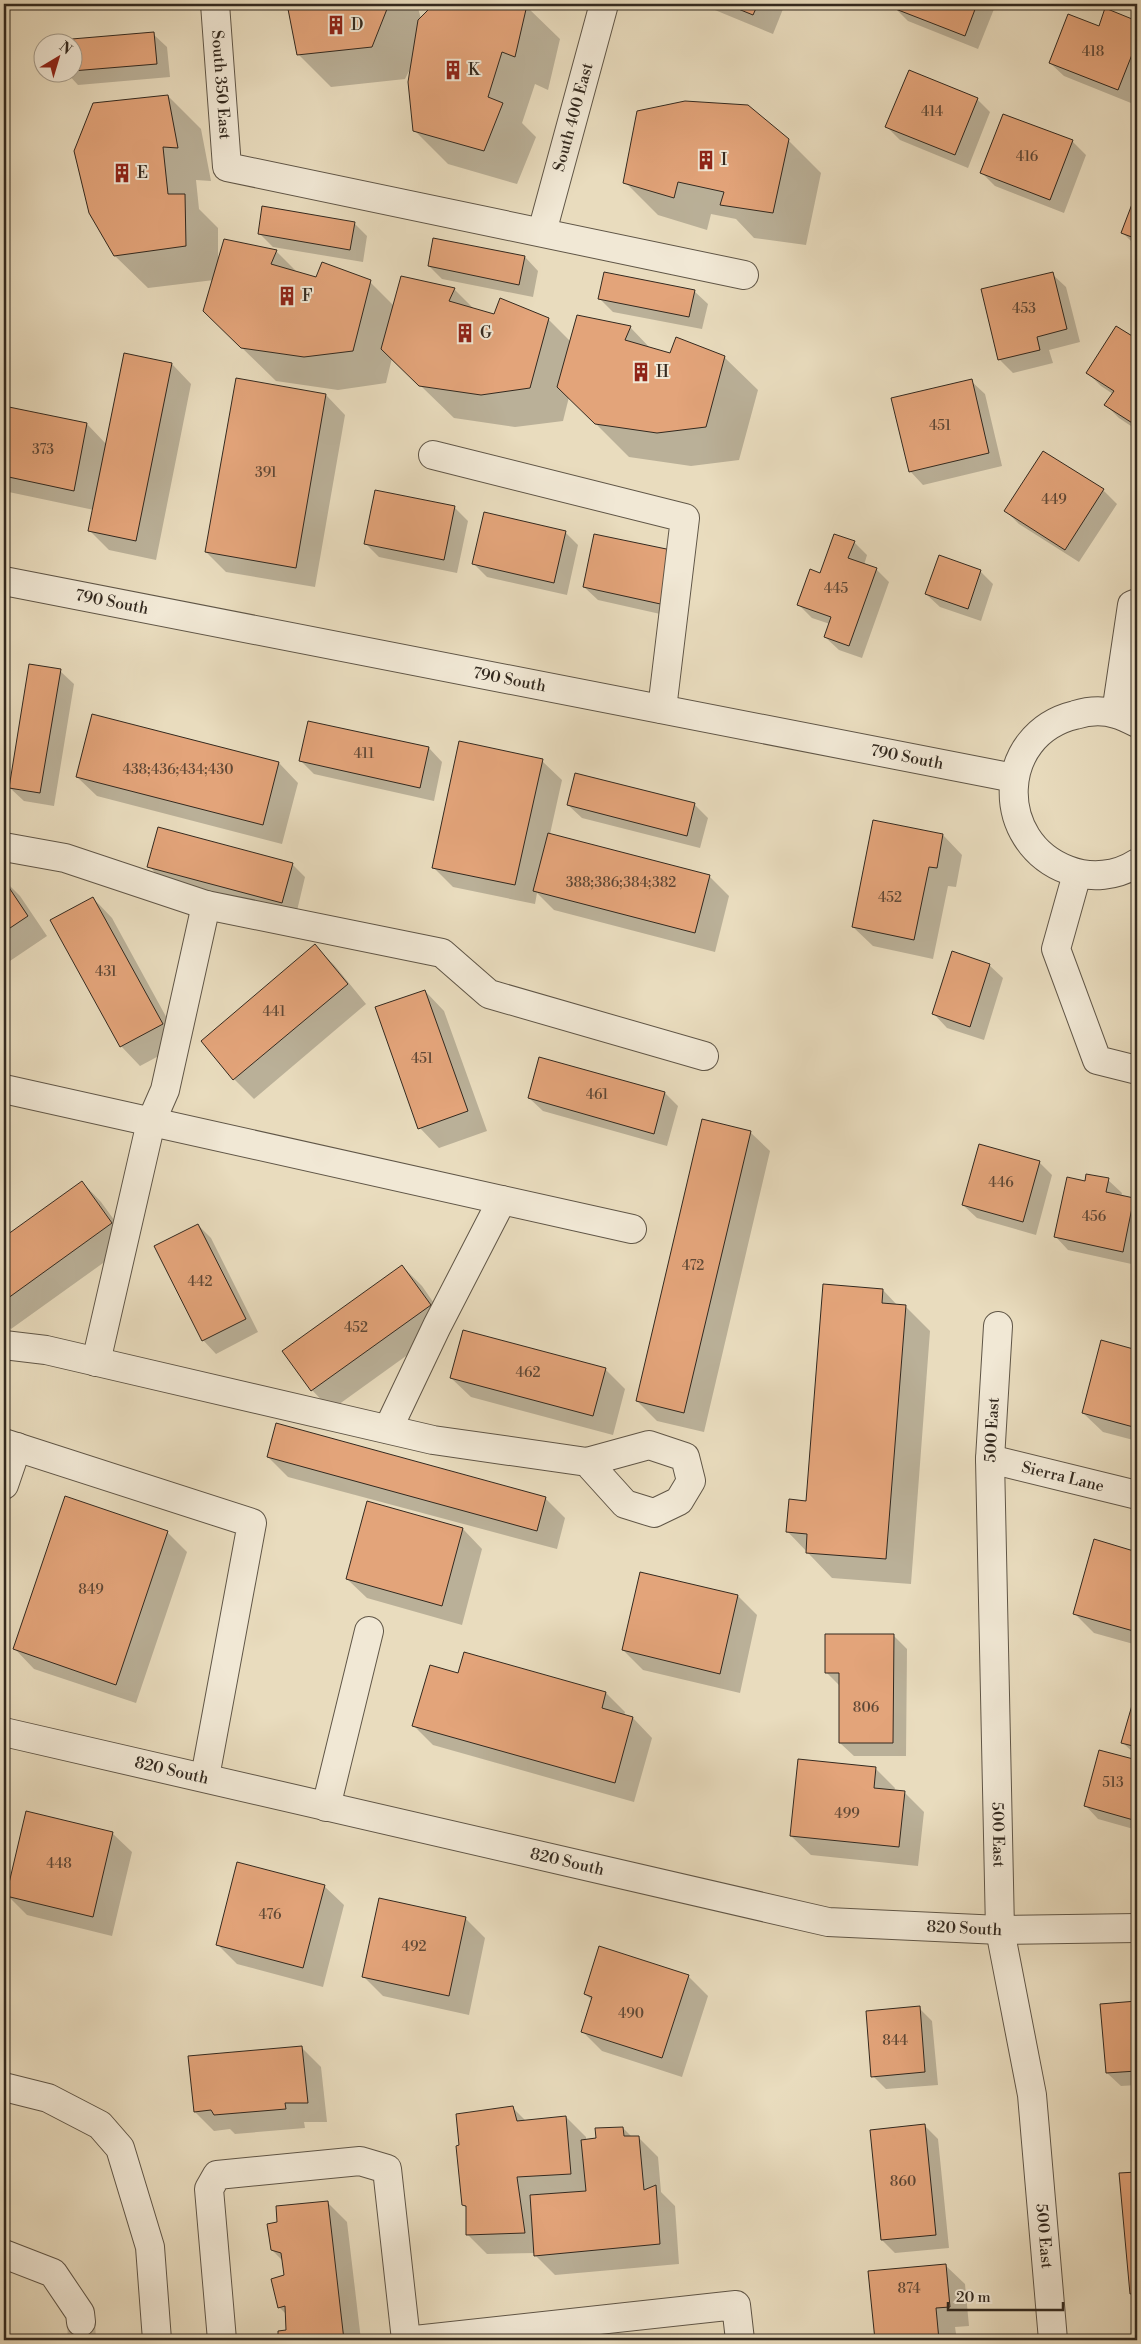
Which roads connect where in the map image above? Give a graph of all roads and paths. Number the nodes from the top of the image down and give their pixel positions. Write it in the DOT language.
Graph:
graph roads {
  1 [pos="215,4"];
  2 [pos="604,4"];
  3 [pos="542,232"];
  4 [pos="744,275"];
  5 [pos="434,455"];
  6 [pos="4,581"];
  7 [pos="1137,602"];
  8 [pos="662,709"];
  9 [pos="1127,718"];
  10 [pos="1014,778"];
  11 [pos="4,847"];
  12 [pos="1137,863"];
  13 [pos="1077,874"];
  14 [pos="206,905"];
  15 [pos="704,1056"];
  16 [pos="1137,1070"];
  17 [pos="4,1089"];
  18 [pos="150,1122"];
  19 [pos="502,1200"];
  20 [pos="632,1229"];
  21 [pos="998,1326"];
  22 [pos="4,1345"];
  23 [pos="96,1362"];
  24 [pos="388,1429"];
  25 [pos="10,1445"];
  26 [pos="990,1459"];
  27 [pos="587,1462"];
  28 [pos="4,1486"];
  29 [pos="1137,1495"];
  30 [pos="369,1631"];
  31 [pos="4,1732"];
  32 [pos="205,1777"];
  33 [pos="326,1807"];
  34 [pos="1137,1928"];
  35 [pos="1000,1930"];
  36 [pos="4,2086"];
  37 [pos="4,2254"];
  38 [pos="81,2322"];
  39 [pos="157,2340"];
  40 [pos="222,2340"];
  41 [pos="406,2340"];
  42 [pos="415,2340"];
  43 [pos="740,2340"];
  44 [pos="1053,2340"];
  1 -- 3 [label="street, South 350 East"];
  2 -- 3 [label="street, South 400 East"];
  3 -- 4 [label="street"];
  5 -- 8 [label="street"];
  6 -- 8 [label="street, 790 South"];
  7 -- 9 [label="street"];
  8 -- 10 [label="street, 790 South"];
  9 -- 10 [label="street"];
  10 -- 13 [label="street"];
  11 -- 14 [label="street"];
  12 -- 13 [label="street"];
  13 -- 16 [label="street"];
  14 -- 15 [label="street"];
  14 -- 18 [label="street"];
  17 -- 18 [label="street"];
  18 -- 19 [label="street"];
  18 -- 23 [label="street"];
  19 -- 20 [label="street"];
  19 -- 24 [label="street"];
  21 -- 26 [label="street, 500 East"];
  22 -- 23 [label="street"];
  23 -- 24 [label="street"];
  24 -- 27 [label="street"];
  25 -- 28 [label="street"];
  25 -- 32 [label="street"];
  26 -- 29 [label="street, Sierra Lane"];
  26 -- 35 [label="street, 500 East"];
  30 -- 33 [label="street"];
  31 -- 32 [label="street, 820 South"];
  32 -- 33 [label="street, 820 South"];
  33 -- 35 [label="street, 820 South"];
  34 -- 35 [label="street, 820 South"];
  35 -- 44 [label="street, 500 East"];
  36 -- 39 [label="street"];
  37 -- 38 [label="street"];
  40 -- 41 [label="street"];
  42 -- 43 [label="street"];
}
